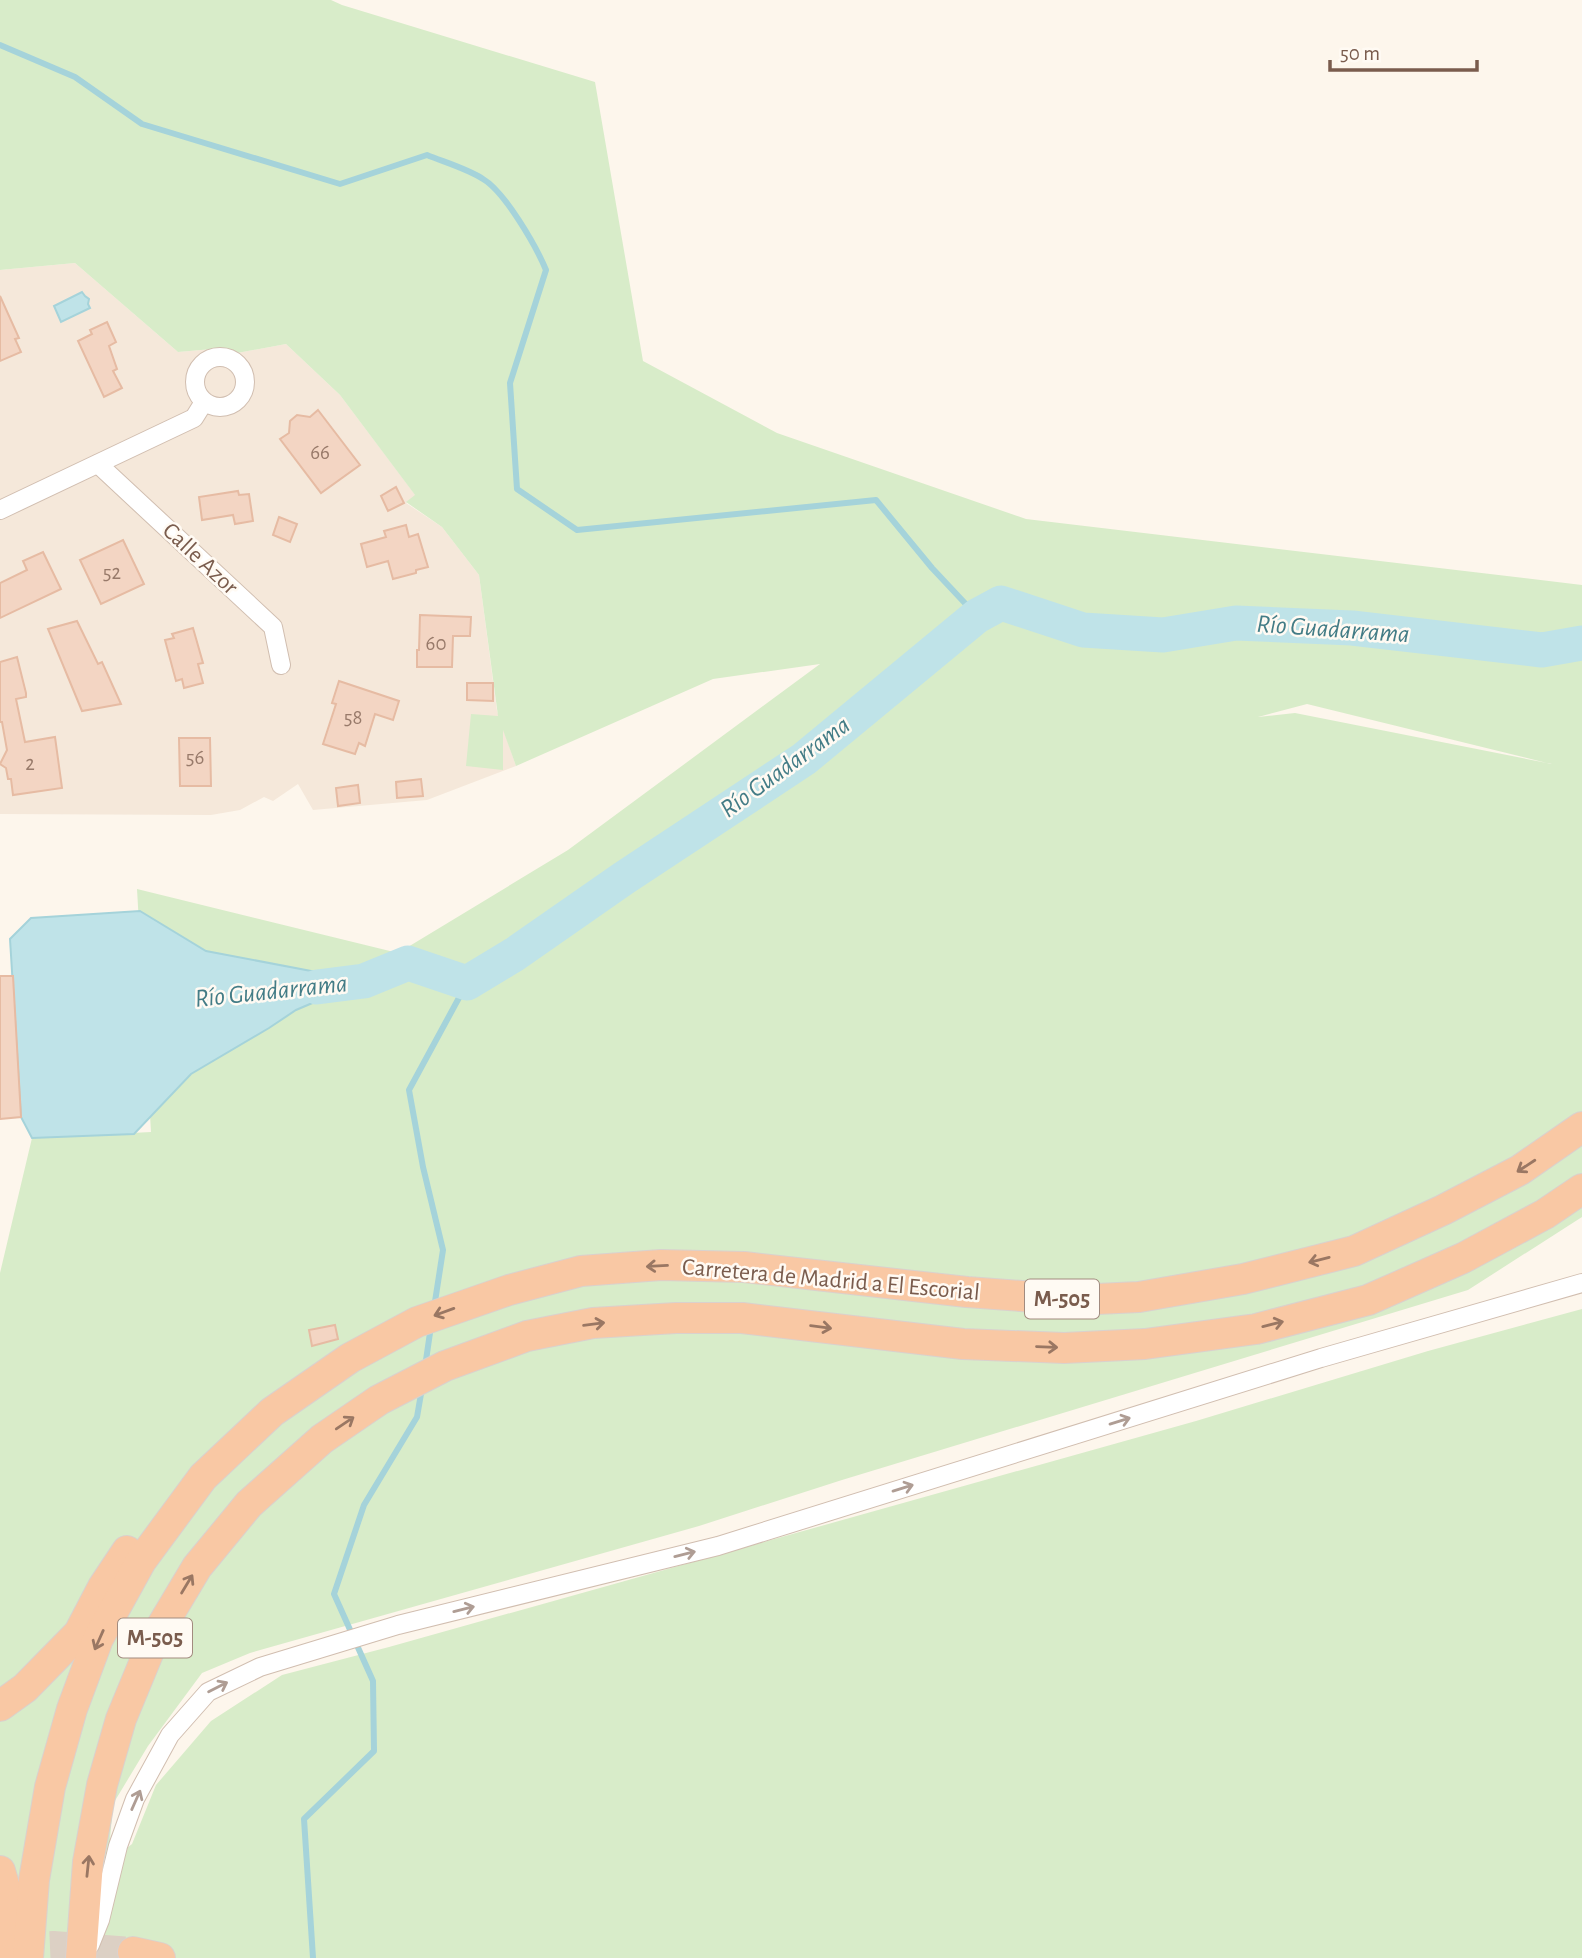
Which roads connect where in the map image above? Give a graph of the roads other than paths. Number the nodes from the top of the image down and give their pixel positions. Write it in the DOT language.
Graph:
graph roads {
  1 [pos="204,402"];
  2 [pos="99,464"];
  3 [pos="0,510"];
  4 [pos="281,664"];
  5 [pos="1582,1127"];
  6 [pos="1582,1189"];
  7 [pos="1582,1283"];
  8 [pos="272,1412"];
  9 [pos="0,1706"];
  10 [pos="0,1871"];
  11 [pos="10,1958"];
  12 [pos="28,1958"];
  13 [pos="83,1958"];
  1 -- 2 [label="street"];
  2 -- 3 [label="street"];
  2 -- 4 [label="street, Calle Azor"];
  5 -- 8 [label="highway, Carretera de Madrid a El Escorial / M-505, one-way"];
  13 -- 6 [label="highway, Carretera de Madrid a El Escorial / M-505, one-way"];
  13 -- 7 [label="street, one-way"];
  8 -- 9 [label="highway, M-505"];
  8 -- 12 [label="highway, Carretera de Madrid a El Escorial / M-505, one-way"];
  10 -- 11 [label="highway"];
}
